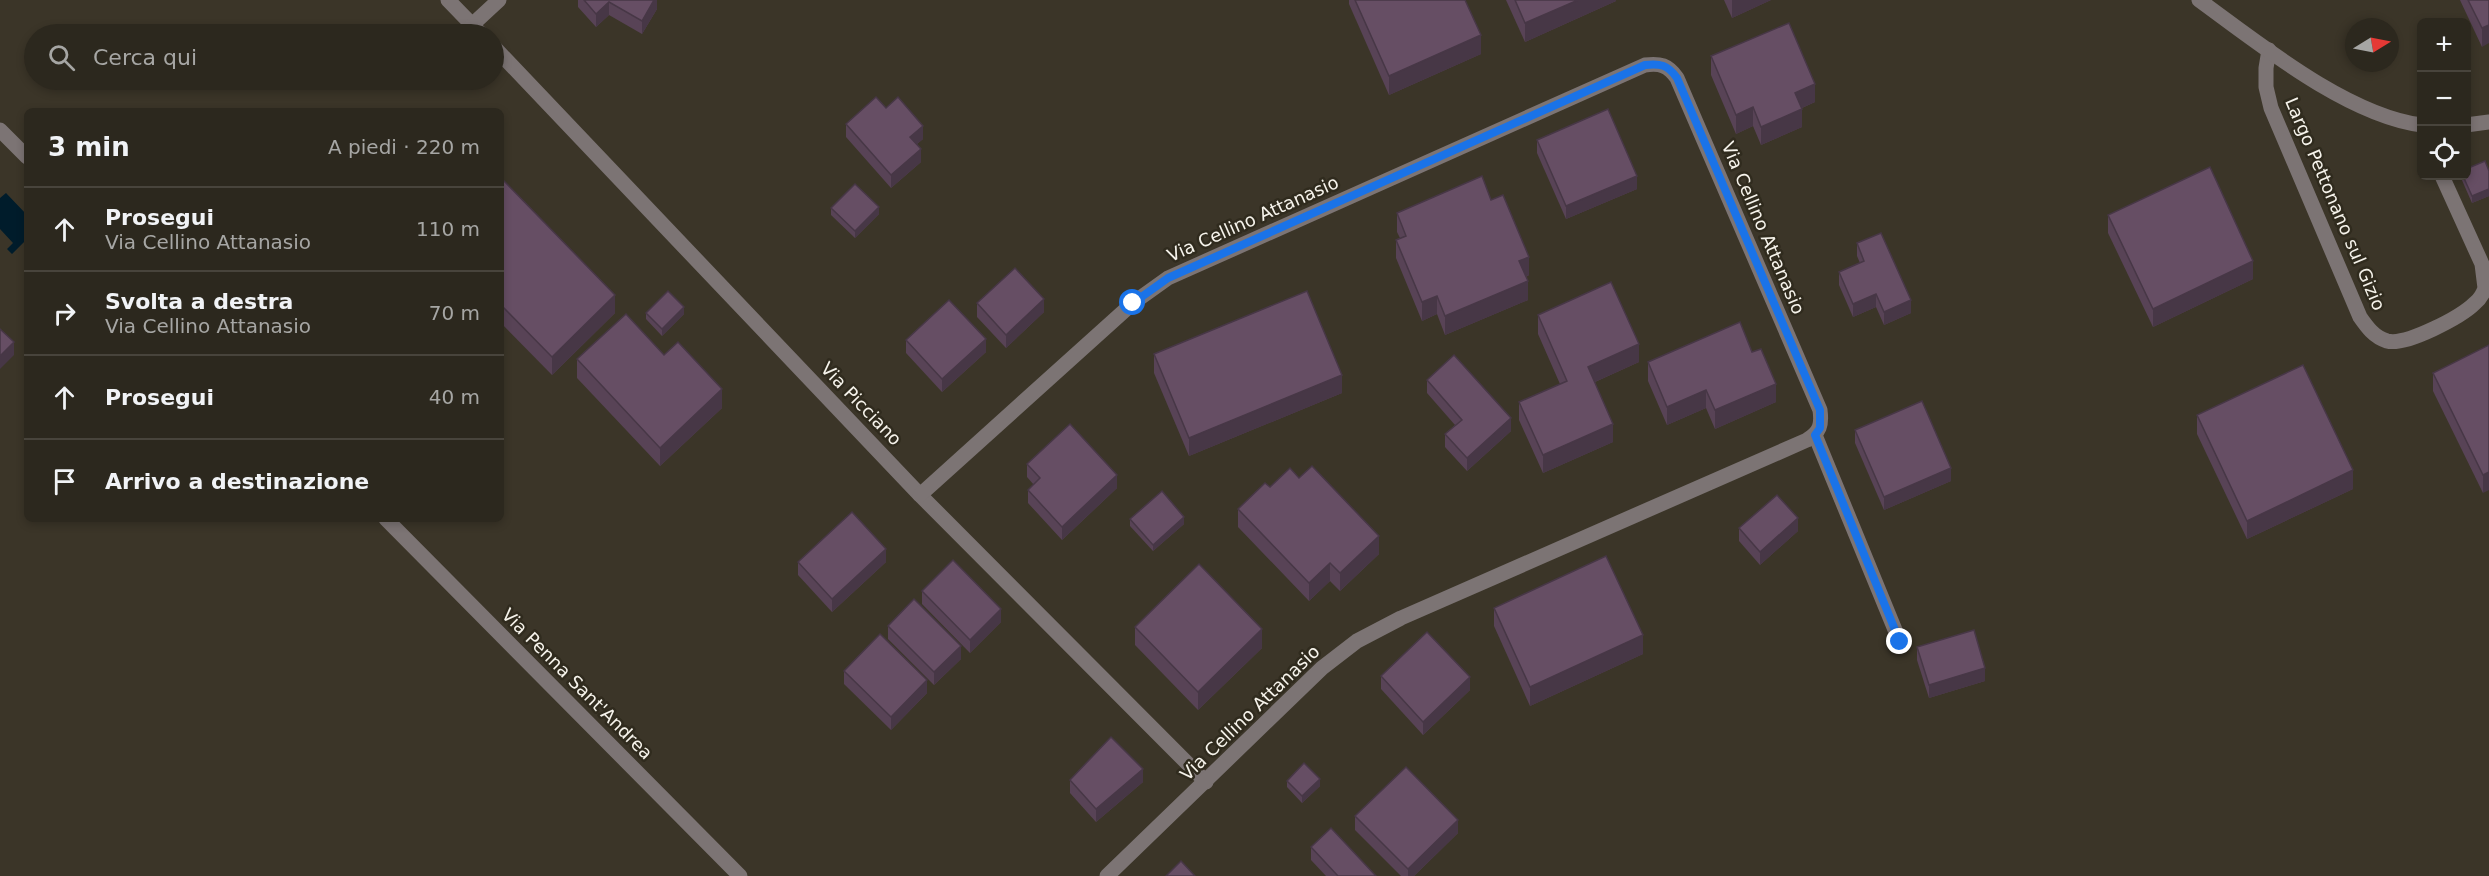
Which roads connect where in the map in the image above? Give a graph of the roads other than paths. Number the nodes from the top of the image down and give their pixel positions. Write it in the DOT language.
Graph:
graph roads {
  1 [pos="448,0"];
  2 [pos="500,0"];
  3 [pos="2199,0"];
  4 [pos="471,24"];
  5 [pos="480,24"];
  6 [pos="2268,50"];
  7 [pos="504,58"];
  8 [pos="2489,122"];
  9 [pos="2471,124"];
  10 [pos="2417,125"];
  11 [pos="0,130"];
  12 [pos="24,154"];
  13 [pos="2444,180"];
  14 [pos="1815,435"];
  15 [pos="920,495"];
  16 [pos="389,522"];
  17 [pos="1900,642"];
  18 [pos="1206,782"];
  19 [pos="740,876"];
  20 [pos="1107,876"];
  1 -- 4 [label="street"];
  2 -- 5 [label="street"];
  3 -- 6 [label="street"];
  6 -- 10 [label="street"];
  6 -- 13 [label="street, Largo Pettonano sul Gizio"];
  7 -- 15 [label="street, Via Picciano"];
  8 -- 9 [label="street"];
  11 -- 12 [label="street"];
  14 -- 15 [label="street, Via Cellino Attanasio"];
  14 -- 17 [label="street"];
  14 -- 18 [label="street, Via Cellino Attanasio"];
  15 -- 18 [label="street, Via Picciano"];
  16 -- 19 [label="street, Via Penna Sant'Andrea"];
  18 -- 20 [label="street, Via Cellino Attanasio"];
}
